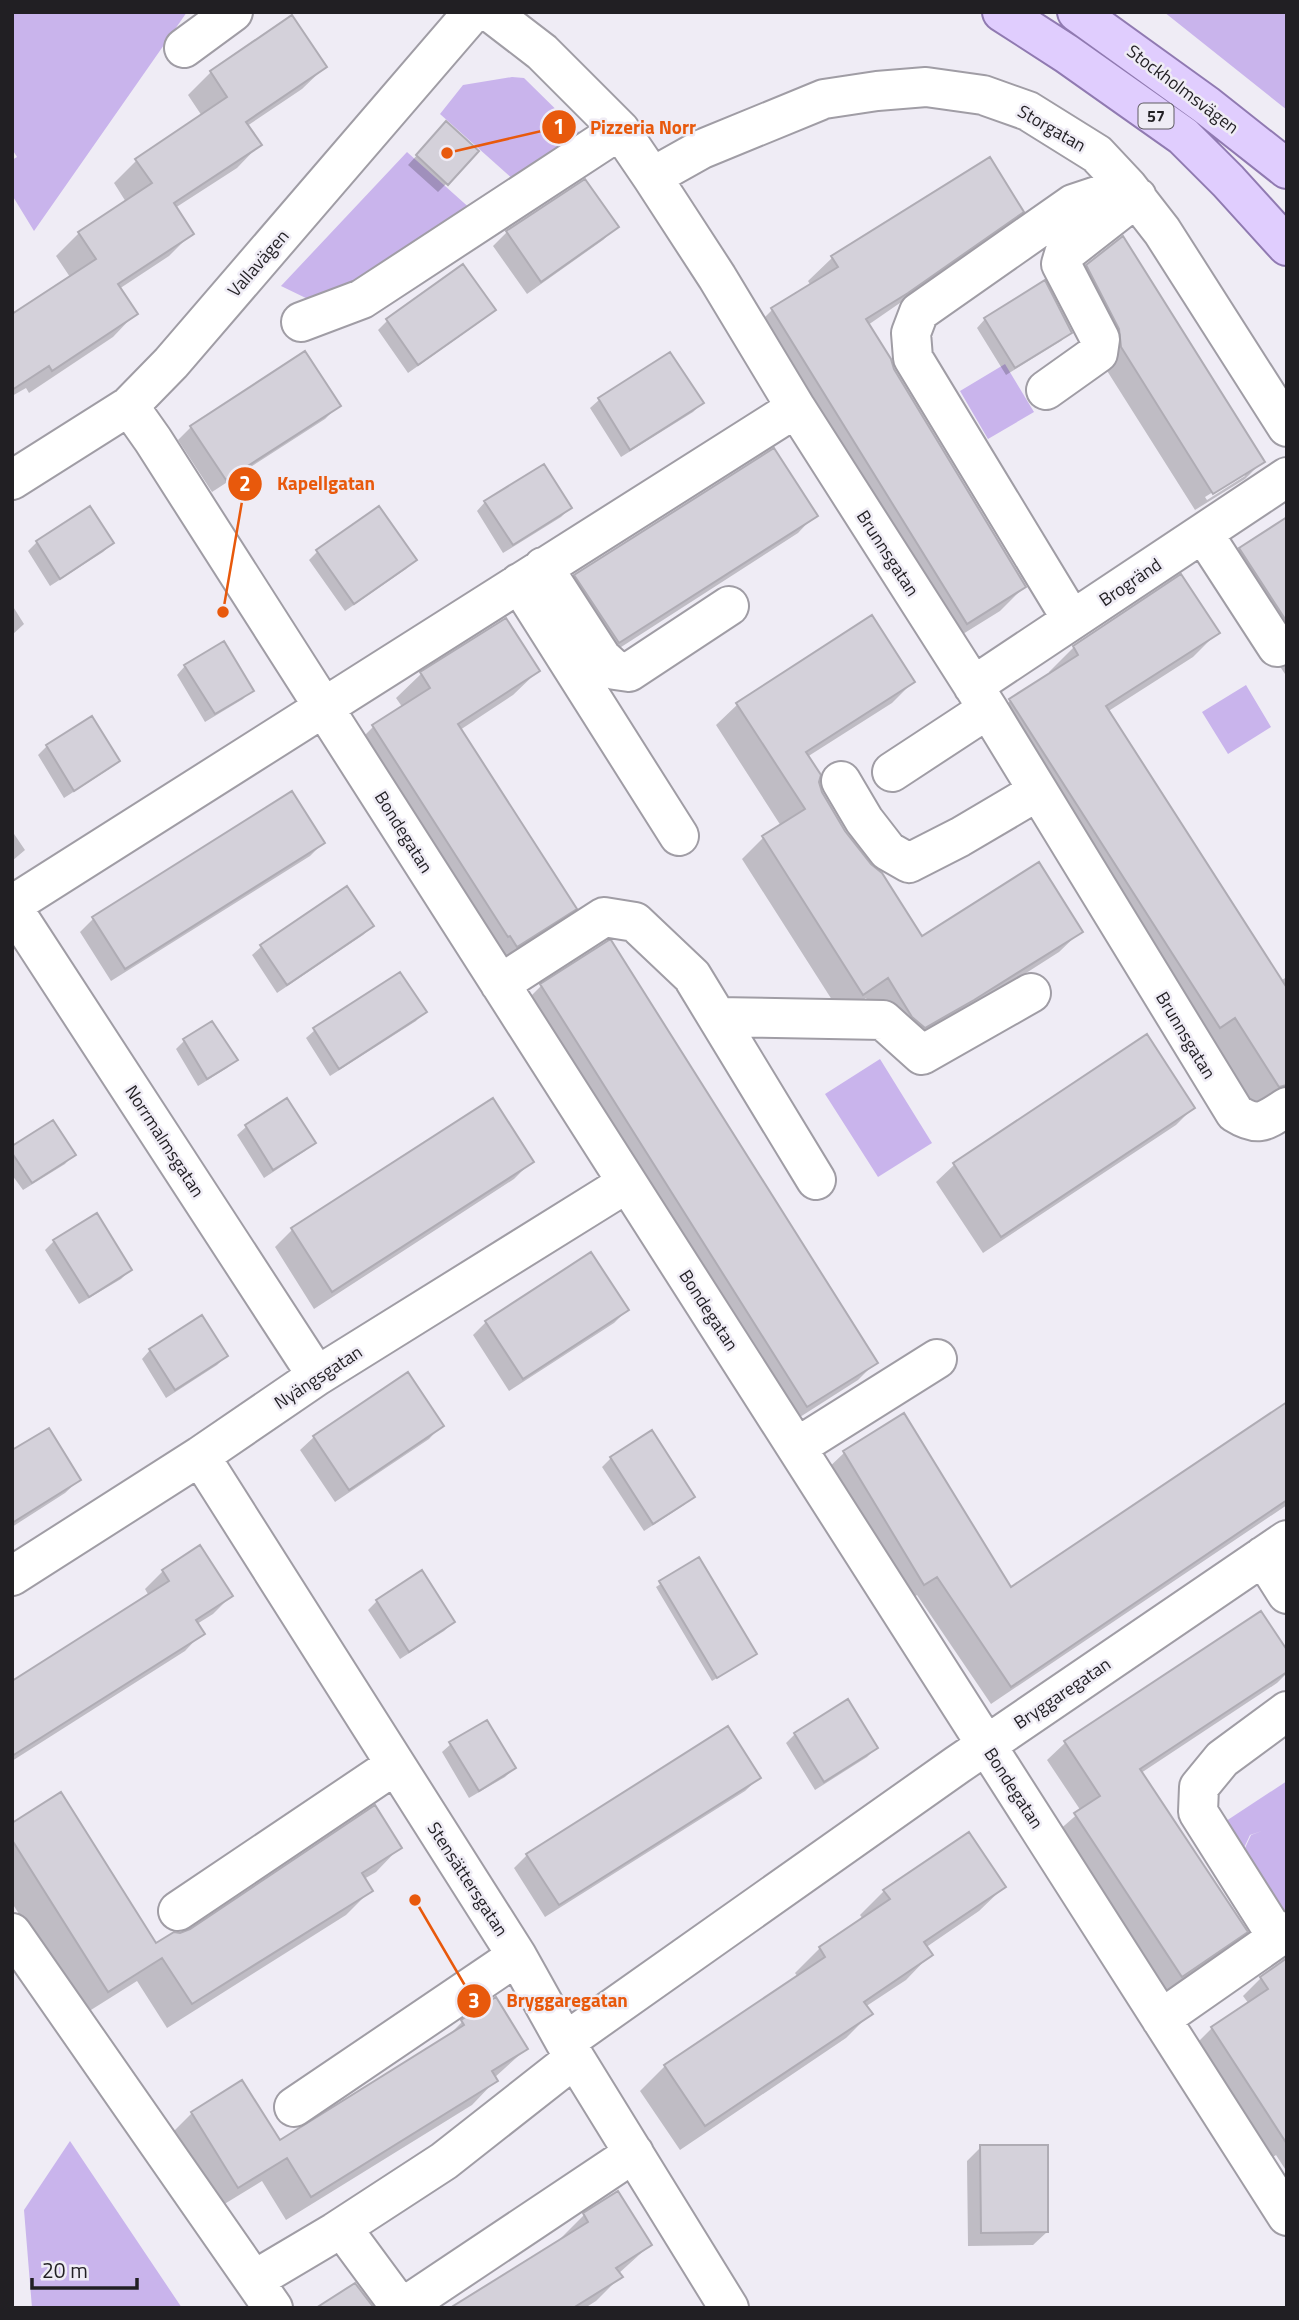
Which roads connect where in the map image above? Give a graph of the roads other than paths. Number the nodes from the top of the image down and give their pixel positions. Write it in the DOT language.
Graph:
graph roads {
  1 [pos="233,12"];
  2 [pos="473,12"];
  3 [pos="490,12"];
  4 [pos="1002,12"];
  5 [pos="1077,12"];
  6 [pos="184,48"];
  7 [pos="620,130"];
  8 [pos="1287,169"];
  9 [pos="652,177"];
  10 [pos="1132,191"];
  11 [pos="1287,246"];
  12 [pos="301,322"];
  13 [pos="1046,390"];
  14 [pos="129,406"];
  15 [pos="796,408"];
  16 [pos="1287,427"];
  17 [pos="1287,477"];
  18 [pos="12,480"];
  19 [pos="1203,533"];
  20 [pos="531,575"];
  21 [pos="729,606"];
  22 [pos="1072,620"];
  23 [pos="1277,647"];
  24 [pos="980,697"];
  25 [pos="324,706"];
  26 [pos="892,772"];
  27 [pos="841,781"];
  28 [pos="1038,791"];
  29 [pos="679,836"];
  30 [pos="12,906"];
  31 [pos="500,984"];
  32 [pos="1031,993"];
  33 [pos="717,1017"];
  34 [pos="1287,1107"];
  35 [pos="816,1180"];
  36 [pos="627,1184"];
  37 [pos="937,1359"];
  38 [pos="317,1376"];
  39 [pos="797,1447"];
  40 [pos="200,1456"];
  41 [pos="1275,1548"];
  42 [pos="12,1576"];
  43 [pos="1287,1594"];
  44 [pos="1287,1711"];
  45 [pos="986,1744"];
  46 [pos="395,1765"];
  47 [pos="178,1910"];
  48 [pos="12,1933"];
  49 [pos="1282,1934"];
  50 [pos="517,1956"];
  51 [pos="1161,2019"];
  52 [pos="570,2050"];
  53 [pos="294,2107"];
  54 [pos="634,2153"];
  55 [pos="1287,2216"];
  56 [pos="342,2228"];
  57 [pos="263,2294"];
  58 [pos="402,2308"];
  59 [pos="729,2308"];
  1 -- 6 [label="street"];
  2 -- 14 [label="street, Vallavägen"];
  3 -- 7 [label="street, Brunnsgatan"];
  4 -- 11 [label="main road, 57"];
  5 -- 8 [label="main road, Stockholmsvägen / 57"];
  7 -- 9 [label="street, Brunnsgatan"];
  7 -- 12 [label="street"];
  9 -- 10 [label="street, Storgatan"];
  9 -- 15 [label="street, Brunnsgatan"];
  10 -- 13 [label="street"];
  10 -- 16 [label="street, Storgatan"];
  10 -- 22 [label="street"];
  14 -- 18 [label="street, Vallavägen"];
  14 -- 25 [label="street, Bondegatan"];
  15 -- 20 [label="street"];
  15 -- 24 [label="street, Brunnsgatan"];
  17 -- 19 [label="street, Brogränd"];
  19 -- 22 [label="street, Brogränd"];
  19 -- 23 [label="street"];
  20 -- 21 [label="street"];
  20 -- 25 [label="street"];
  20 -- 29 [label="street"];
  22 -- 24 [label="street, Brogränd"];
  24 -- 26 [label="street, Brogränd"];
  24 -- 28 [label="street, Brunnsgatan"];
  25 -- 30 [label="street"];
  25 -- 31 [label="street, Bondegatan"];
  27 -- 28 [label="street"];
  28 -- 34 [label="street, Brunnsgatan"];
  30 -- 38 [label="street, Norrmalmsgatan"];
  31 -- 33 [label="street"];
  31 -- 36 [label="street, Bondegatan"];
  32 -- 33 [label="street"];
  33 -- 35 [label="street"];
  36 -- 38 [label="street, Nyängsgatan"];
  36 -- 39 [label="street, Bondegatan"];
  37 -- 39 [label="street"];
  38 -- 40 [label="street, Nyängsgatan"];
  39 -- 45 [label="street, Bondegatan"];
  40 -- 42 [label="street, Nyängsgatan"];
  40 -- 46 [label="street, Stensättersgatan"];
  41 -- 43 [label="street"];
  41 -- 45 [label="street, Bryggaregatan"];
  44 -- 49 [label="street"];
  45 -- 51 [label="street, Bondegatan"];
  45 -- 52 [label="street, Bryggaregatan"];
  46 -- 47 [label="street"];
  46 -- 50 [label="street, Stensättersgatan"];
  48 -- 57 [label="street"];
  49 -- 51 [label="street"];
  50 -- 52 [label="street, Stensättersgatan"];
  50 -- 53 [label="street"];
  51 -- 55 [label="street, Bondegatan"];
  52 -- 54 [label="street, Stensättersgatan"];
  52 -- 56 [label="street, Bryggaregatan"];
  54 -- 58 [label="street"];
  54 -- 59 [label="street, Stensättersgatan"];
  56 -- 57 [label="street, Bryggaregatan"];
  56 -- 58 [label="street"];
}
